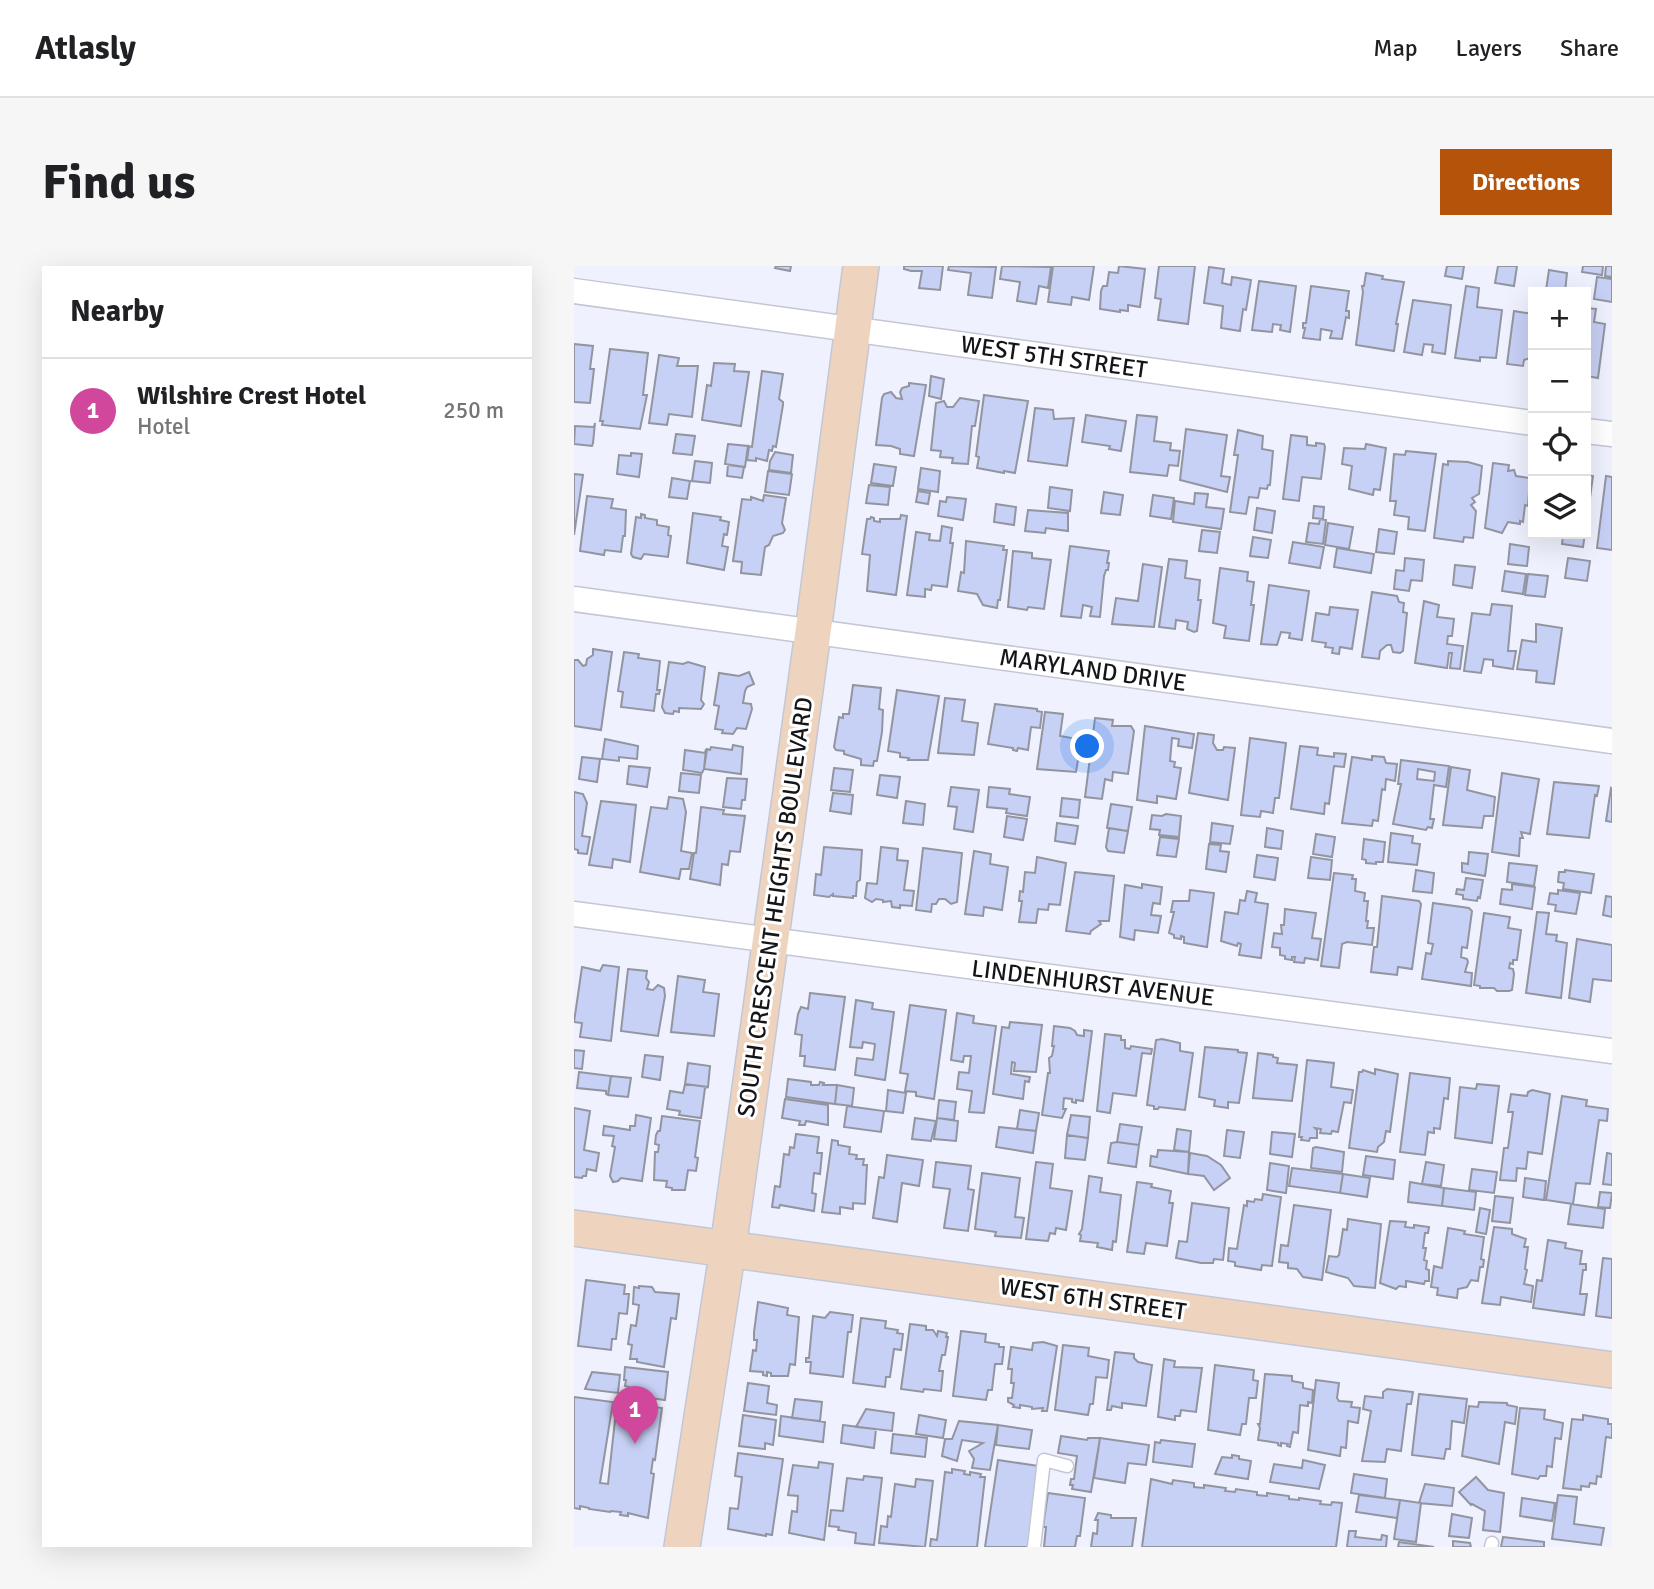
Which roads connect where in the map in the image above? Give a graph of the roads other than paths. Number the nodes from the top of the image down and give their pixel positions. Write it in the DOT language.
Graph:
graph roads {
  1 [pos="861,266"];
  2 [pos="574,291"];
  3 [pos="852,329"];
  4 [pos="1528,423"];
  5 [pos="1591,432"];
  6 [pos="1612,434"];
  7 [pos="574,599"];
  8 [pos="813,632"];
  9 [pos="1612,741"];
  10 [pos="574,914"];
  11 [pos="770,941"];
  12 [pos="1612,1051"];
  13 [pos="574,1228"];
  14 [pos="728,1248"];
  15 [pos="1612,1370"];
  16 [pos="1067,1466"];
  17 [pos="681,1547"];
  18 [pos="1034,1547"];
  1 -- 3 [label="street, SOUTH CRESCENT HEIGHTS BOULEVARD"];
  2 -- 3 [label="street, WEST 5TH STREET"];
  3 -- 4 [label="street, WEST 5TH STREET"];
  3 -- 8 [label="street, SOUTH CRESCENT HEIGHTS BOULEVARD"];
  5 -- 6 [label="street"];
  7 -- 8 [label="street, MARYLAND DRIVE"];
  8 -- 9 [label="street, MARYLAND DRIVE"];
  8 -- 11 [label="street, SOUTH CRESCENT HEIGHTS BOULEVARD"];
  10 -- 11 [label="street, LINDENHURST AVENUE"];
  11 -- 12 [label="street, LINDENHURST AVENUE"];
  11 -- 14 [label="street, SOUTH CRESCENT HEIGHTS BOULEVARD"];
  13 -- 14 [label="street, WEST 6TH STREET"];
  14 -- 15 [label="street, WEST 6TH STREET"];
  14 -- 17 [label="street, SOUTH CRESCENT HEIGHTS BOULEVARD"];
  16 -- 18 [label="lane"];
}
